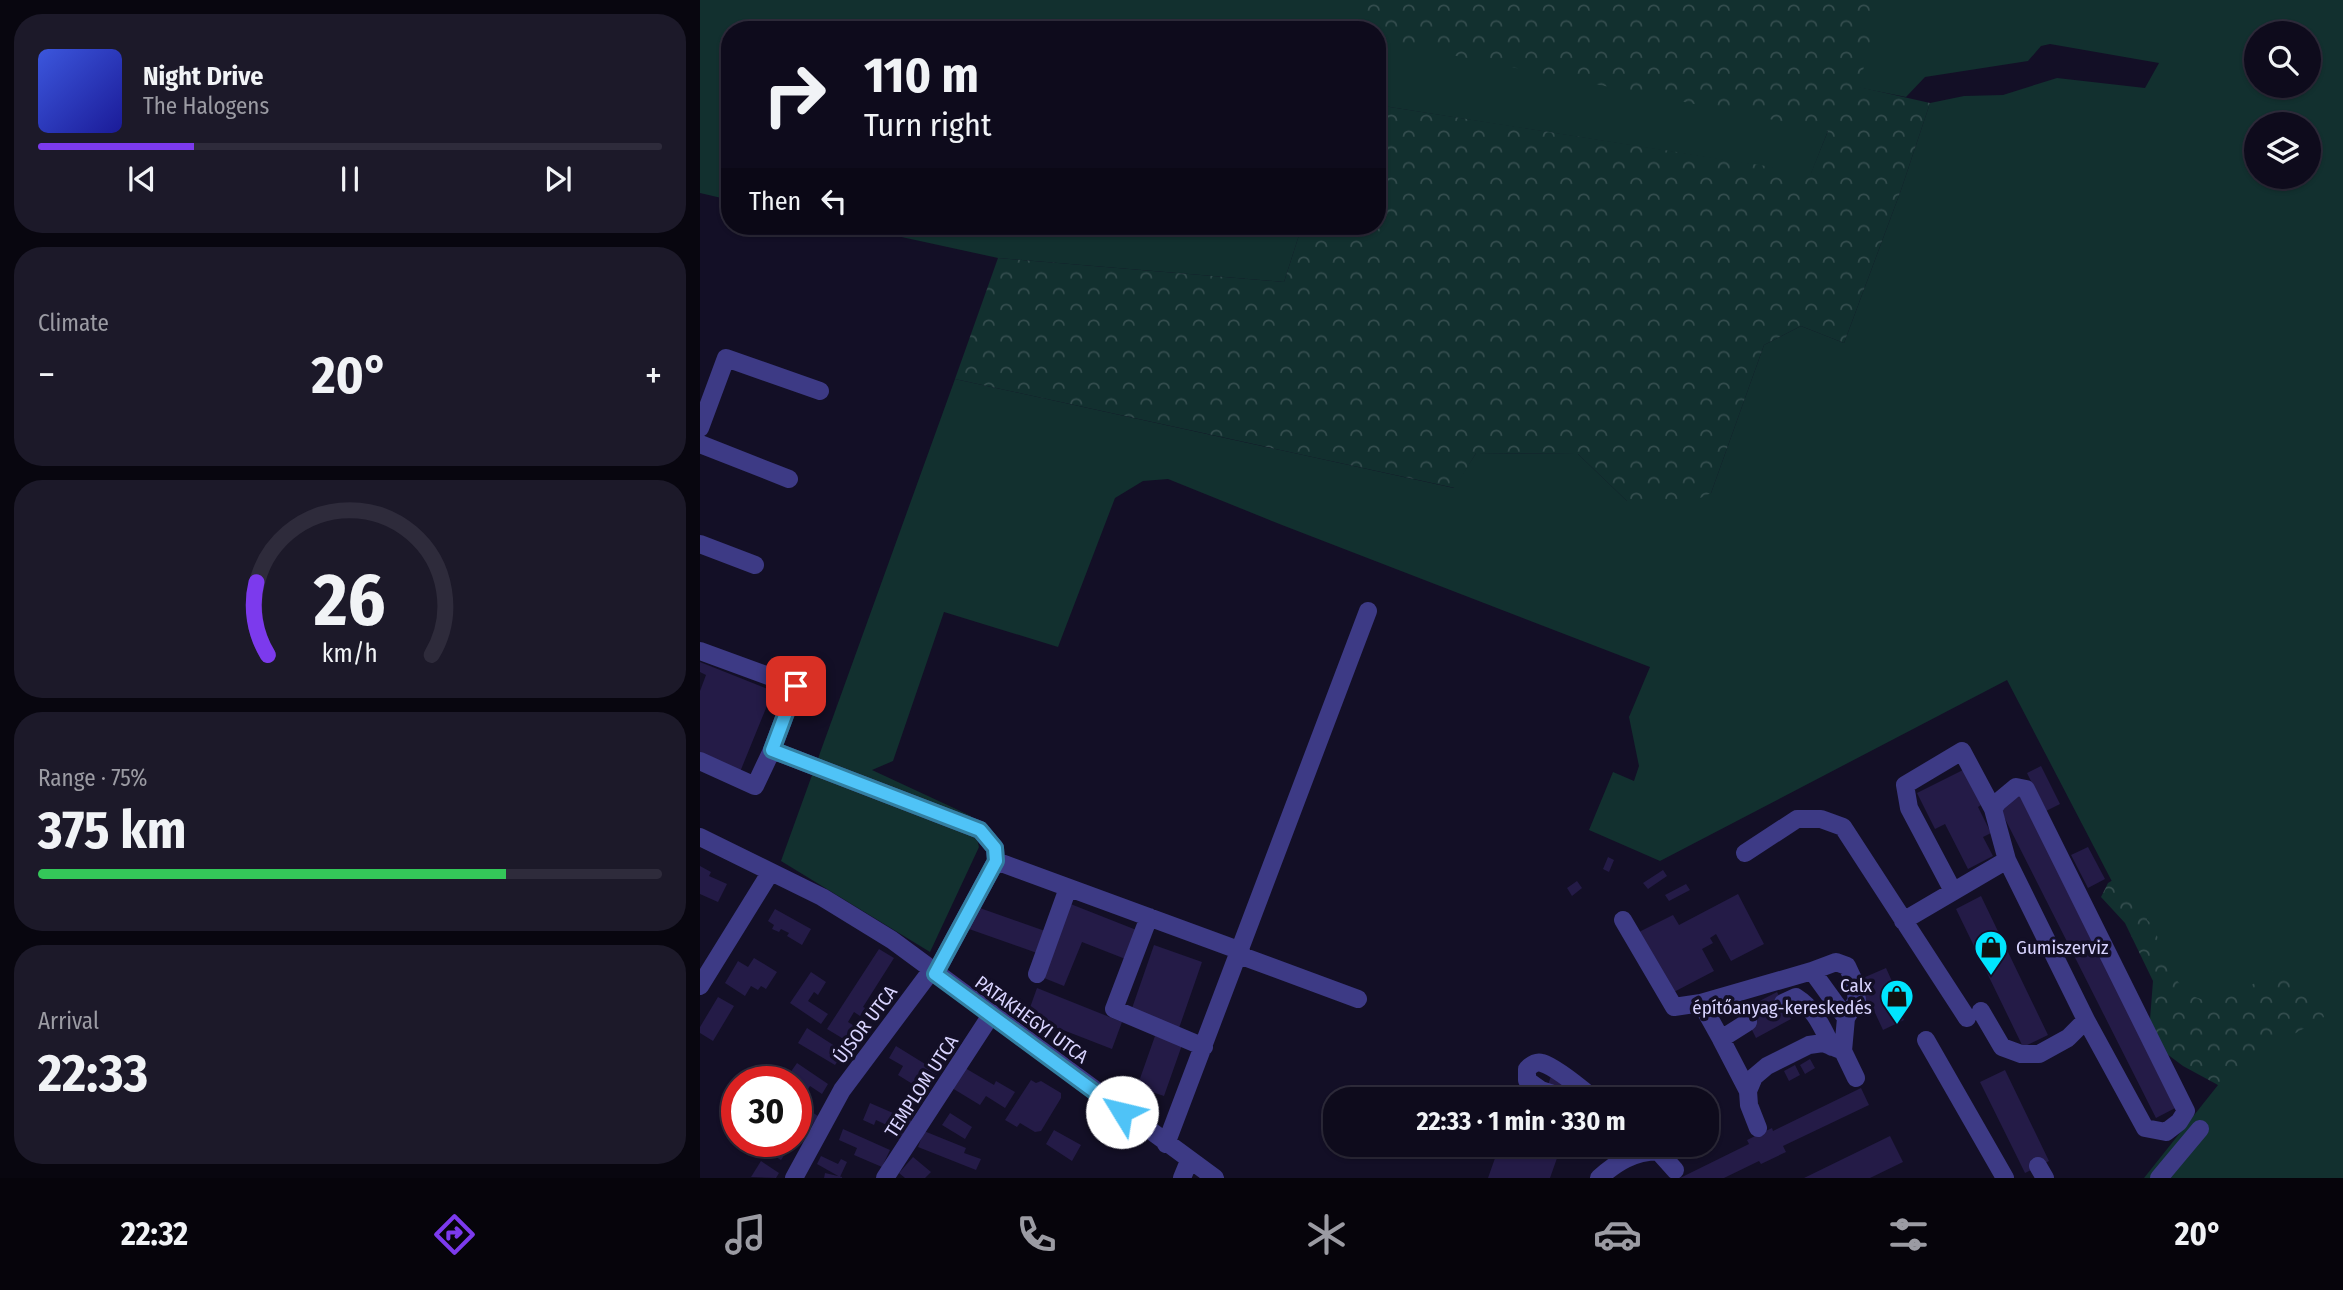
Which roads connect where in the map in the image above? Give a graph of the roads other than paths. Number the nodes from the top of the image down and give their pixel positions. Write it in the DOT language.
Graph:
graph roads {
  1 [pos="820,391"];
  2 [pos="700,428"];
  3 [pos="700,444"];
  4 [pos="789,479"];
  5 [pos="700,544"];
  6 [pos="755,565"];
  7 [pos="1368,611"];
  8 [pos="700,651"];
  9 [pos="772,750"];
  10 [pos="700,761"];
  11 [pos="1993,809"];
  12 [pos="700,837"];
  13 [pos="1745,853"];
  14 [pos="2007,860"];
  15 [pos="996,861"];
  16 [pos="769,873"];
  17 [pos="1068,888"];
  18 [pos="1954,891"];
  19 [pos="1149,917"];
  20 [pos="1623,920"];
  21 [pos="1903,920"];
  22 [pos="1240,953"];
  23 [pos="1812,971"];
  24 [pos="933,972"];
  25 [pos="1037,974"];
  26 [pos="700,986"];
  27 [pos="1358,999"];
  28 [pos="1701,1003"];
  29 [pos="1783,1003"];
  30 [pos="991,1015"];
  31 [pos="1846,1018"];
  32 [pos="2086,1020"];
  33 [pos="1748,1022"];
  34 [pos="1721,1039"];
  35 [pos="1926,1040"];
  36 [pos="1204,1047"];
  37 [pos="1838,1049"];
  38 [pos="1856,1078"];
  39 [pos="1538,1087"];
  40 [pos="1580,1087"];
  41 [pos="1748,1091"];
  42 [pos="1758,1128"];
  43 [pos="2200,1129"];
  44 [pos="1166,1144"];
  45 [pos="1628,1157"];
  46 [pos="1663,1157"];
  47 [pos="1189,1161"];
  48 [pos="1675,1170"];
  49 [pos="794,1178"];
  50 [pos="885,1178"];
  51 [pos="1182,1178"];
  52 [pos="1215,1178"];
  53 [pos="1599,1178"];
  54 [pos="2005,1178"];
  55 [pos="2159,1178"];
  1 -- 2 [label="street"];
  3 -- 4 [label="street"];
  5 -- 6 [label="street"];
  7 -- 22 [label="street"];
  8 -- 9 [label="street"];
  9 -- 10 [label="street"];
  9 -- 15 [label="street"];
  11 -- 14 [label="street"];
  11 -- 18 [label="street"];
  11 -- 32 [label="street"];
  12 -- 16 [label="street, PATAKHEGYI UTCA"];
  13 -- 21 [label="street"];
  14 -- 18 [label="street"];
  14 -- 32 [label="street"];
  15 -- 17 [label="street"];
  15 -- 24 [label="street, ÚJSOR UTCA"];
  16 -- 24 [label="street, PATAKHEGYI UTCA"];
  16 -- 26 [label="street"];
  17 -- 19 [label="street"];
  17 -- 25 [label="street"];
  18 -- 21 [label="street"];
  19 -- 22 [label="street"];
  19 -- 36 [label="street"];
  20 -- 28 [label="street"];
  21 -- 32 [label="street"];
  22 -- 27 [label="street"];
  22 -- 36 [label="street"];
  23 -- 28 [label="street"];
  23 -- 31 [label="street"];
  23 -- 31 [label="street"];
  24 -- 30 [label="street, PATAKHEGYI UTCA"];
  24 -- 49 [label="street, ÚJSOR UTCA"];
  28 -- 34 [label="street"];
  29 -- 37 [label="street"];
  30 -- 44 [label="street, PATAKHEGYI UTCA"];
  30 -- 50 [label="street, TEMPLOM UTCA"];
  31 -- 37 [label="street"];
  33 -- 34 [label="street"];
  34 -- 41 [label="street"];
  35 -- 54 [label="street"];
  36 -- 44 [label="street"];
  37 -- 38 [label="street"];
  37 -- 41 [label="street"];
  39 -- 40 [label="street"];
  41 -- 42 [label="street"];
  43 -- 55 [label="street"];
  44 -- 47 [label="street, PATAKHEGYI UTCA"];
  45 -- 53 [label="street"];
  46 -- 48 [label="street"];
  47 -- 51 [label="street"];
  47 -- 52 [label="street, PATAKHEGYI UTCA"];
}
